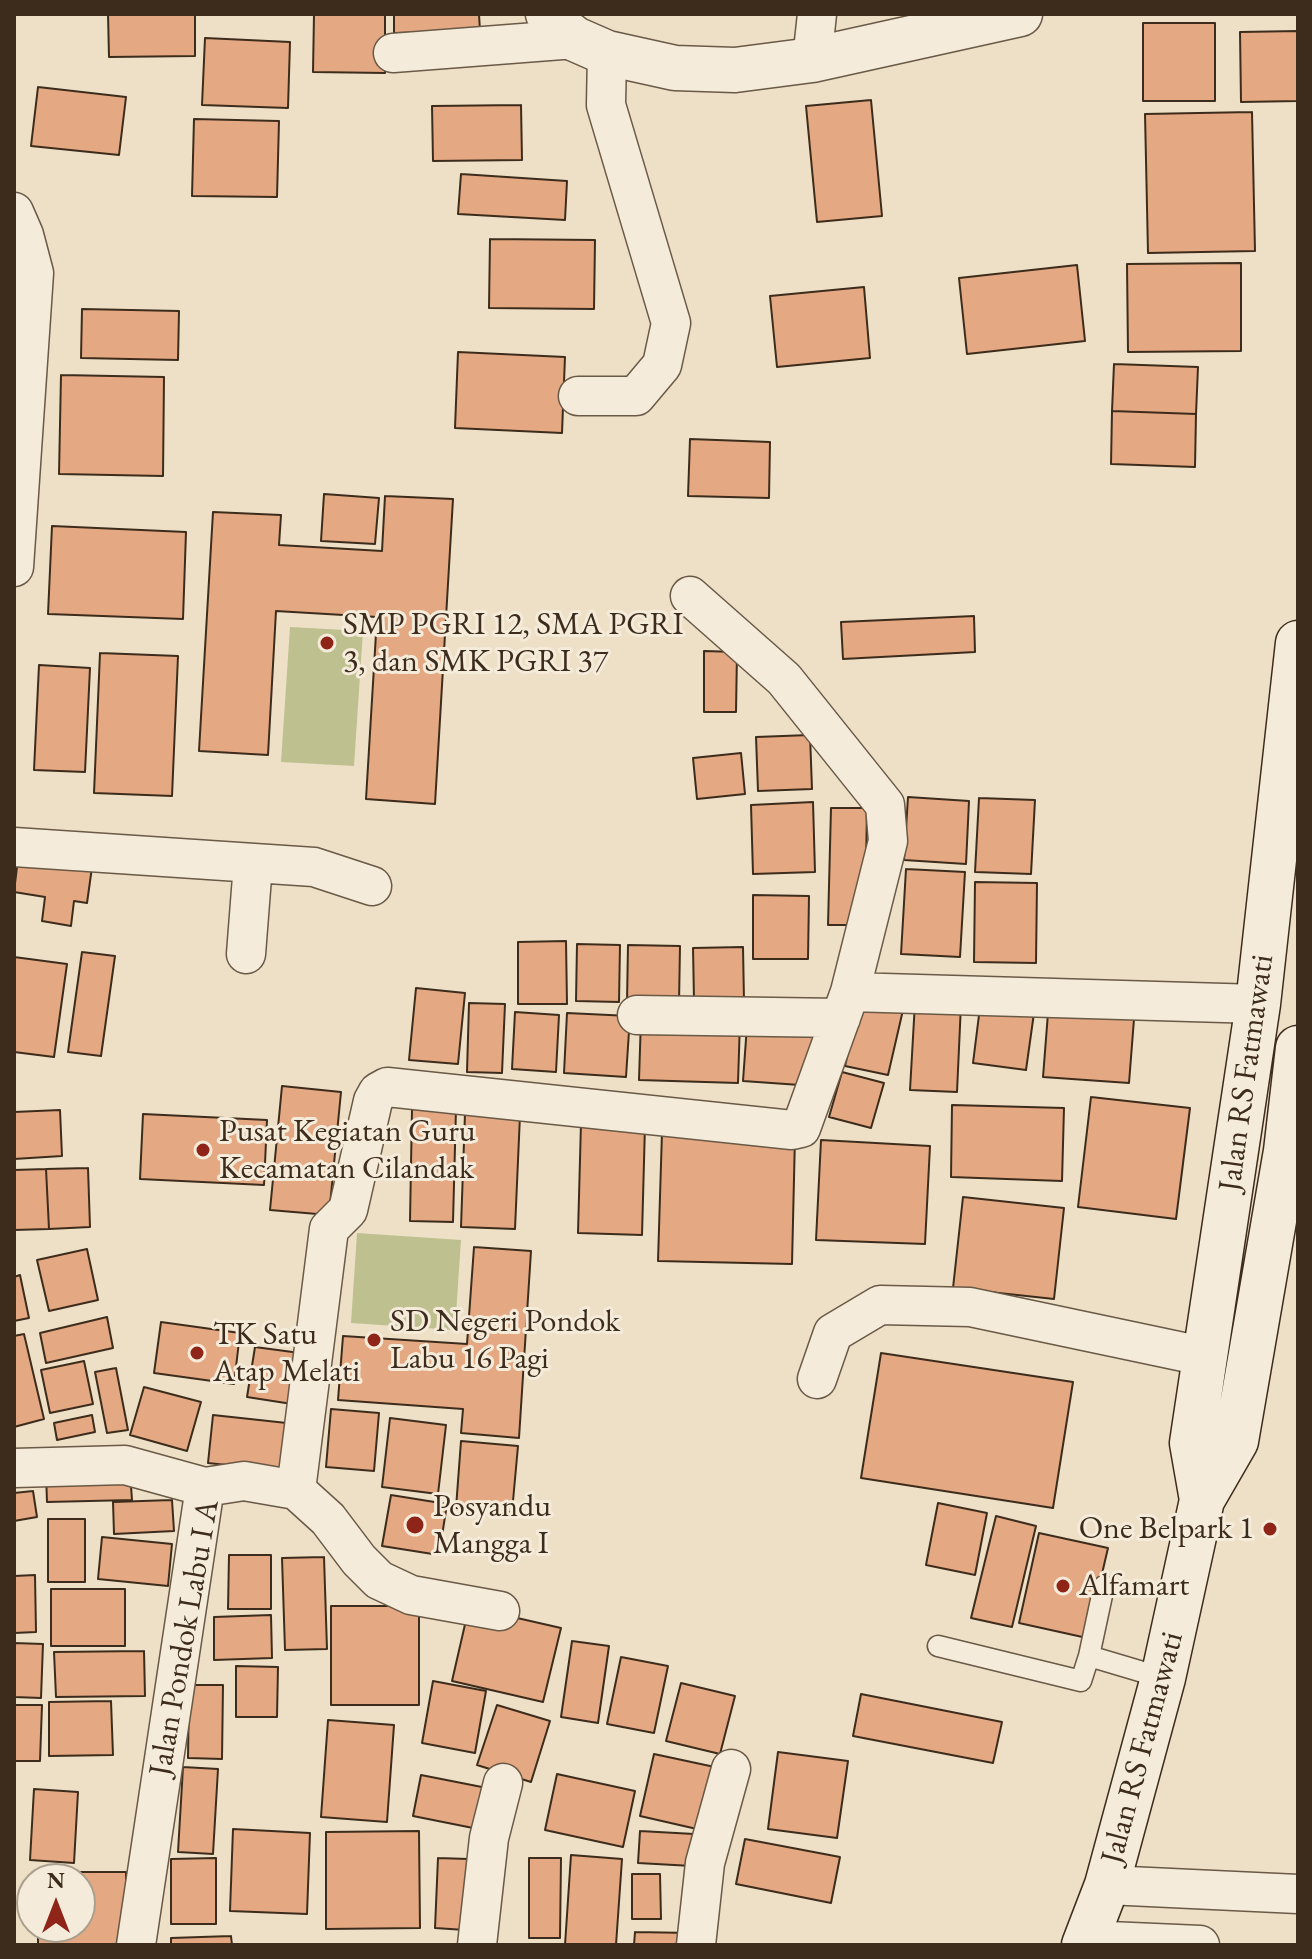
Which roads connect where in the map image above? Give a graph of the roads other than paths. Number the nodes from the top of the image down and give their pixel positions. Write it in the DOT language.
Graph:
graph roads {
  1 [pos="817,14"];
  2 [pos="1020,14"];
  3 [pos="577,35"];
  4 [pos="393,53"];
  5 [pos="812,60"];
  6 [pos="14,212"];
  7 [pos="578,396"];
  8 [pos="16,497"];
  9 [pos="14,567"];
  10 [pos="690,596"];
  11 [pos="1298,643"];
  12 [pos="14,847"];
  13 [pos="253,864"];
  14 [pos="372,886"];
  15 [pos="246,954"];
  16 [pos="1258,1004"];
  17 [pos="845,1005"];
  18 [pos="637,1015"];
  19 [pos="1298,1049"];
  20 [pos="1294,1143"];
  21 [pos="1207,1357"];
  22 [pos="817,1379"];
  23 [pos="14,1468"];
  24 [pos="205,1487"];
  25 [pos="296,1490"];
  26 [pos="1202,1500"];
  27 [pos="1104,1586"];
  28 [pos="500,1611"];
  29 [pos="938,1646"];
  30 [pos="1089,1656"];
  31 [pos="1163,1678"];
  32 [pos="731,1769"];
  33 [pos="503,1783"];
  34 [pos="1107,1885"];
  35 [pos="1298,1894"];
  36 [pos="1085,1942"];
  37 [pos="136,1945"];
  38 [pos="477,1945"];
  39 [pos="696,1945"];
  40 [pos="1200,1945"];
  1 -- 5 [label="street"];
  2 -- 5 [label="main road"];
  3 -- 4 [label="street"];
  3 -- 5 [label="main road"];
  3 -- 7 [label="street"];
  6 -- 8 [label="street"];
  8 -- 9 [label="street"];
  10 -- 17 [label="street"];
  11 -- 16 [label="main road, Jalan RS Fatmawati"];
  12 -- 13 [label="street"];
  13 -- 14 [label="street"];
  13 -- 15 [label="street"];
  16 -- 17 [label="street"];
  16 -- 21 [label="main road, Jalan RS Fatmawati"];
  17 -- 18 [label="street"];
  17 -- 25 [label="street"];
  19 -- 20 [label="main road, Jalan RS Fatmawati"];
  20 -- 26 [label="main road, Jalan RS Fatmawati"];
  21 -- 22 [label="street"];
  21 -- 26 [label="main road, Jalan RS Fatmawati"];
  23 -- 24 [label="street"];
  24 -- 25 [label="street, Jalan Pondok Labu I A"];
  24 -- 37 [label="street, Jalan Pondok Labu I A"];
  25 -- 28 [label="street"];
  26 -- 31 [label="main road, Jalan RS Fatmawati"];
  27 -- 30 [label="lane"];
  29 -- 30 [label="lane"];
  30 -- 31 [label="lane"];
  31 -- 34 [label="main road, Jalan RS Fatmawati"];
  32 -- 39 [label="street"];
  33 -- 38 [label="street"];
  34 -- 35 [label="street"];
  34 -- 36 [label="main road, Jalan RS Fatmawati"];
  36 -- 40 [label="street"];
}
